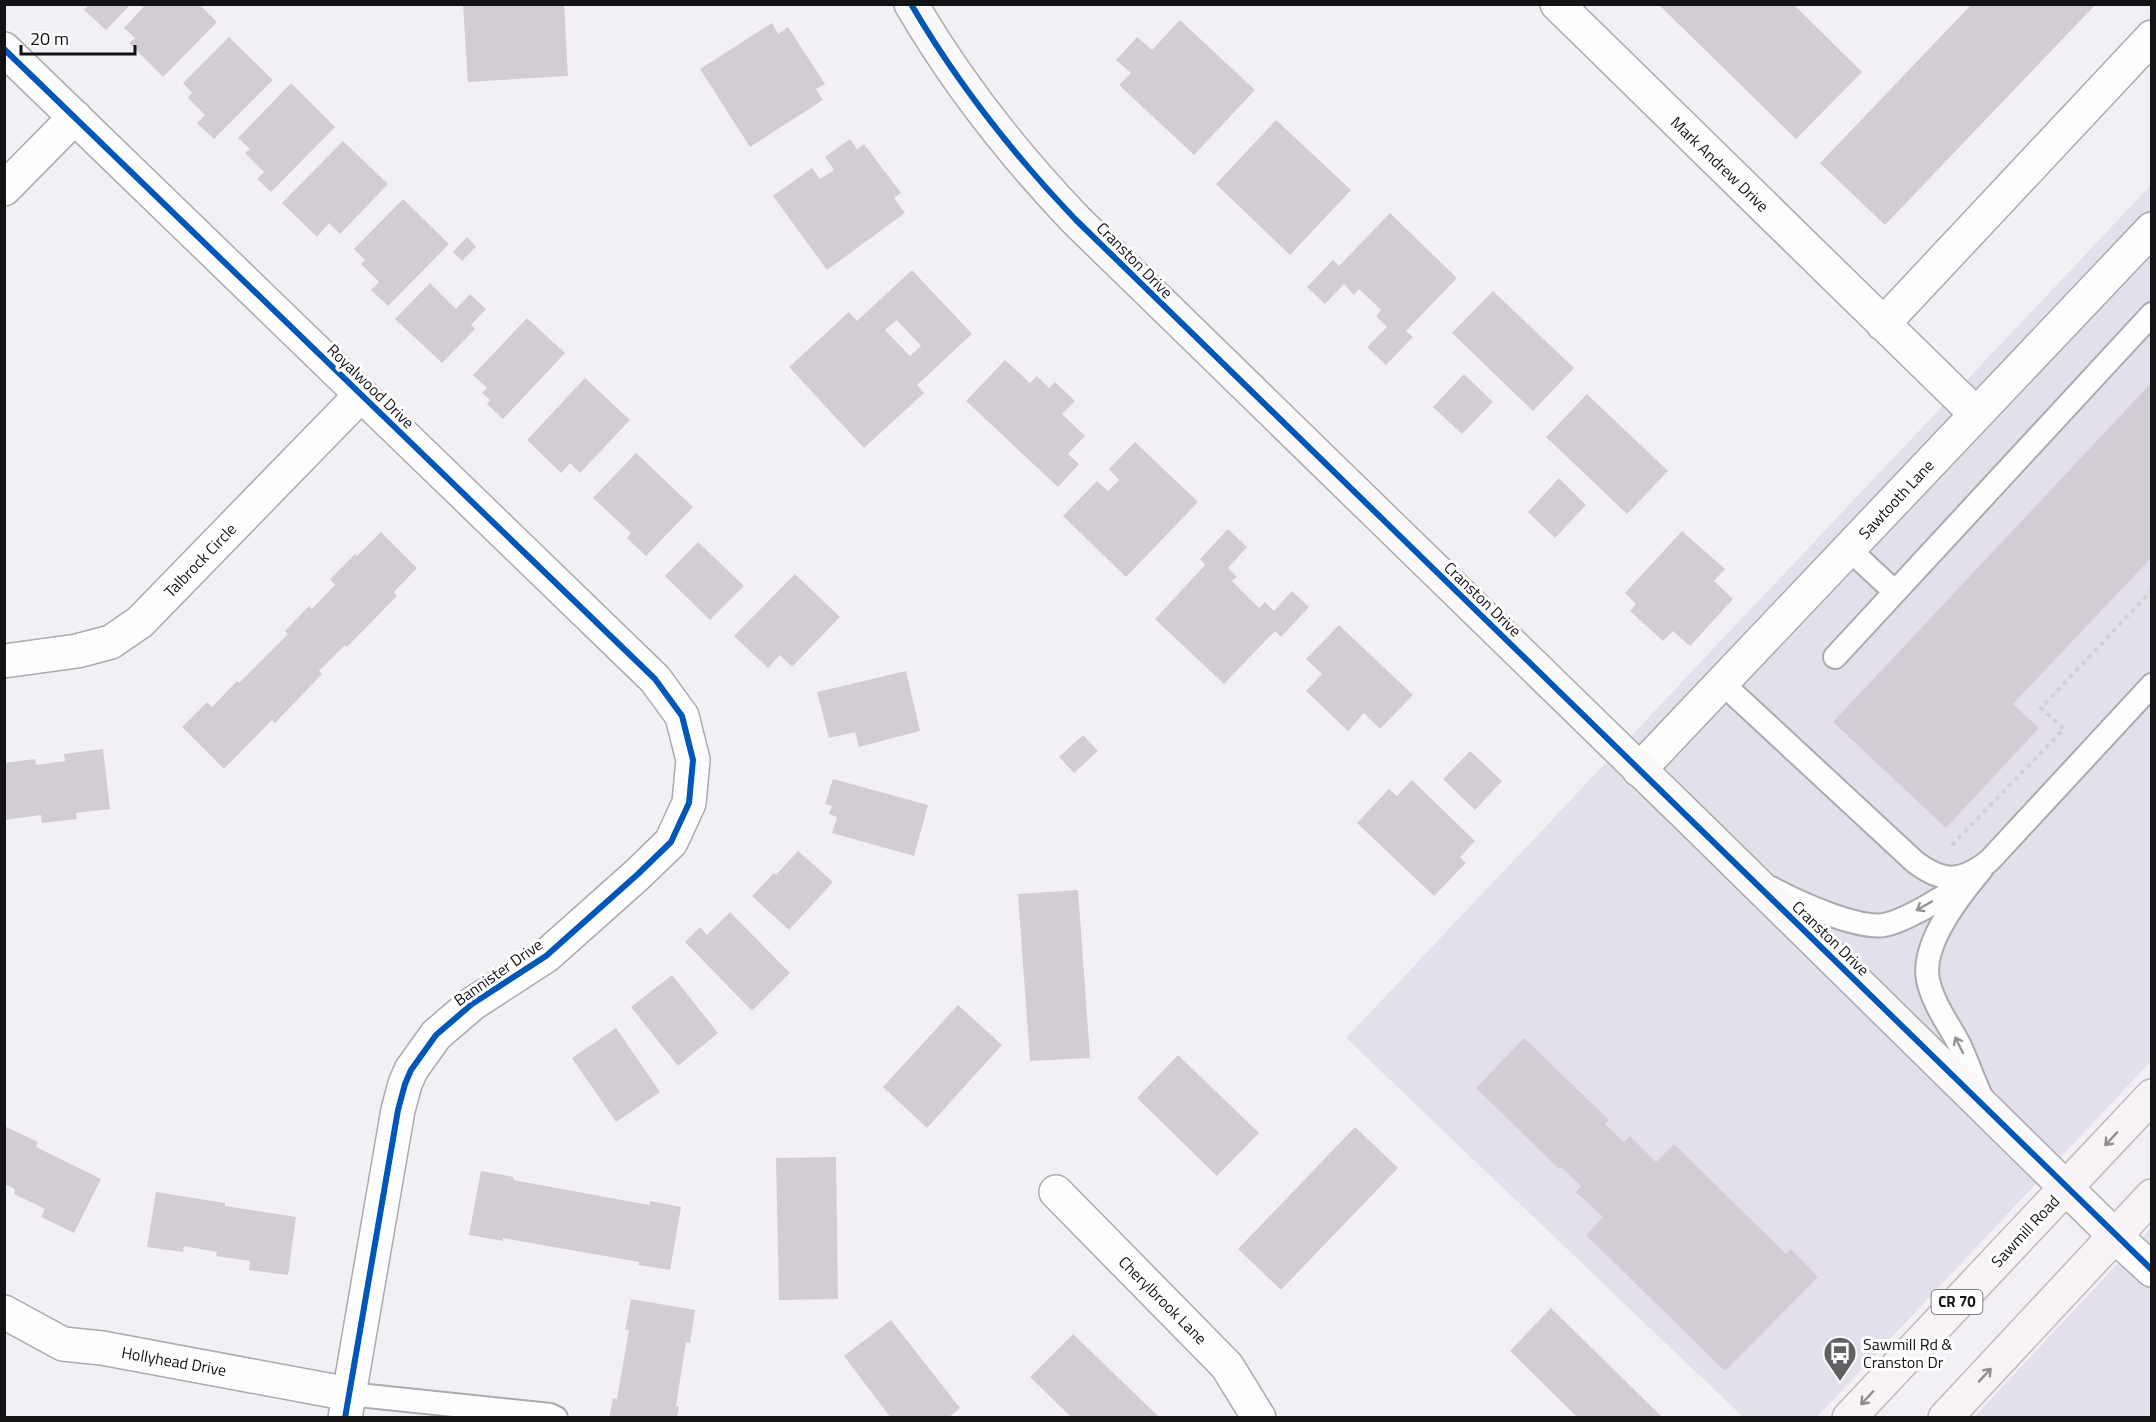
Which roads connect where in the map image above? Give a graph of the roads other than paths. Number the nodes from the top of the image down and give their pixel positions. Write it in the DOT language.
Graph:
graph roads {
  1 [pos="911,4"];
  2 [pos="1557,4"];
  3 [pos="2151,38"];
  4 [pos="4,49"];
  5 [pos="75,117"];
  6 [pos="4,189"];
  7 [pos="2151,229"];
  8 [pos="2151,314"];
  9 [pos="1883,324"];
  10 [pos="361,395"];
  11 [pos="1976,414"];
  12 [pos="1849,549"];
  13 [pos="1895,592"];
  14 [pos="1835,657"];
  15 [pos="4,661"];
  16 [pos="1722,683"];
  17 [pos="2151,685"];
  18 [pos="693,760"];
  19 [pos="1640,770"];
  20 [pos="1989,861"];
  21 [pos="1744,871"];
  22 [pos="2151,1096"];
  23 [pos="1994,1117"];
  24 [pos="2066,1187"];
  25 [pos="1056,1192"];
  26 [pos="2151,1197"];
  27 [pos="2114,1236"];
  28 [pos="2151,1270"];
  29 [pos="4,1312"];
  30 [pos="347,1406"];
  31 [pos="556,1418"];
  32 [pos="1259,1418"];
  33 [pos="1849,1418"];
  34 [pos="1945,1418"];
  1 -- 19 [label="street, Cranston Drive"];
  2 -- 9 [label="street, Mark Andrew Drive"];
  3 -- 9 [label="street"];
  4 -- 5 [label="street, Royalwood Drive"];
  5 -- 6 [label="street"];
  5 -- 10 [label="street, Royalwood Drive"];
  7 -- 11 [label="street, Sawtooth Lane"];
  8 -- 13 [label="lane"];
  9 -- 11 [label="street, Mark Andrew Drive"];
  10 -- 15 [label="street, Talbrock Circle"];
  10 -- 18 [label="street, Royalwood Drive"];
  11 -- 12 [label="street, Sawtooth Lane"];
  12 -- 13 [label="lane"];
  12 -- 16 [label="street, Sawtooth Lane"];
  13 -- 14 [label="lane"];
  16 -- 19 [label="street, Sawtooth Lane"];
  16 -- 20 [label="lane"];
  17 -- 20 [label="lane"];
  18 -- 30 [label="street, Bannister Drive"];
  19 -- 21 [label="street, Cranston Drive"];
  20 -- 21 [label="lane, one-way"];
  23 -- 20 [label="lane, one-way"];
  21 -- 23 [label="street, Cranston Drive"];
  22 -- 24 [label="main road, Sawmill Road / CR 70, one-way"];
  23 -- 24 [label="street, Cranston Drive"];
  24 -- 27 [label="street, Cranston Drive"];
  24 -- 33 [label="main road, Sawmill Road / CR 70, one-way"];
  25 -- 32 [label="street, Cherylbrook Lane"];
  26 -- 27 [label="main road"];
  27 -- 28 [label="street"];
  34 -- 27 [label="main road, one-way"];
  29 -- 30 [label="street, Hollyhead Drive"];
  30 -- 31 [label="lane"];
}
